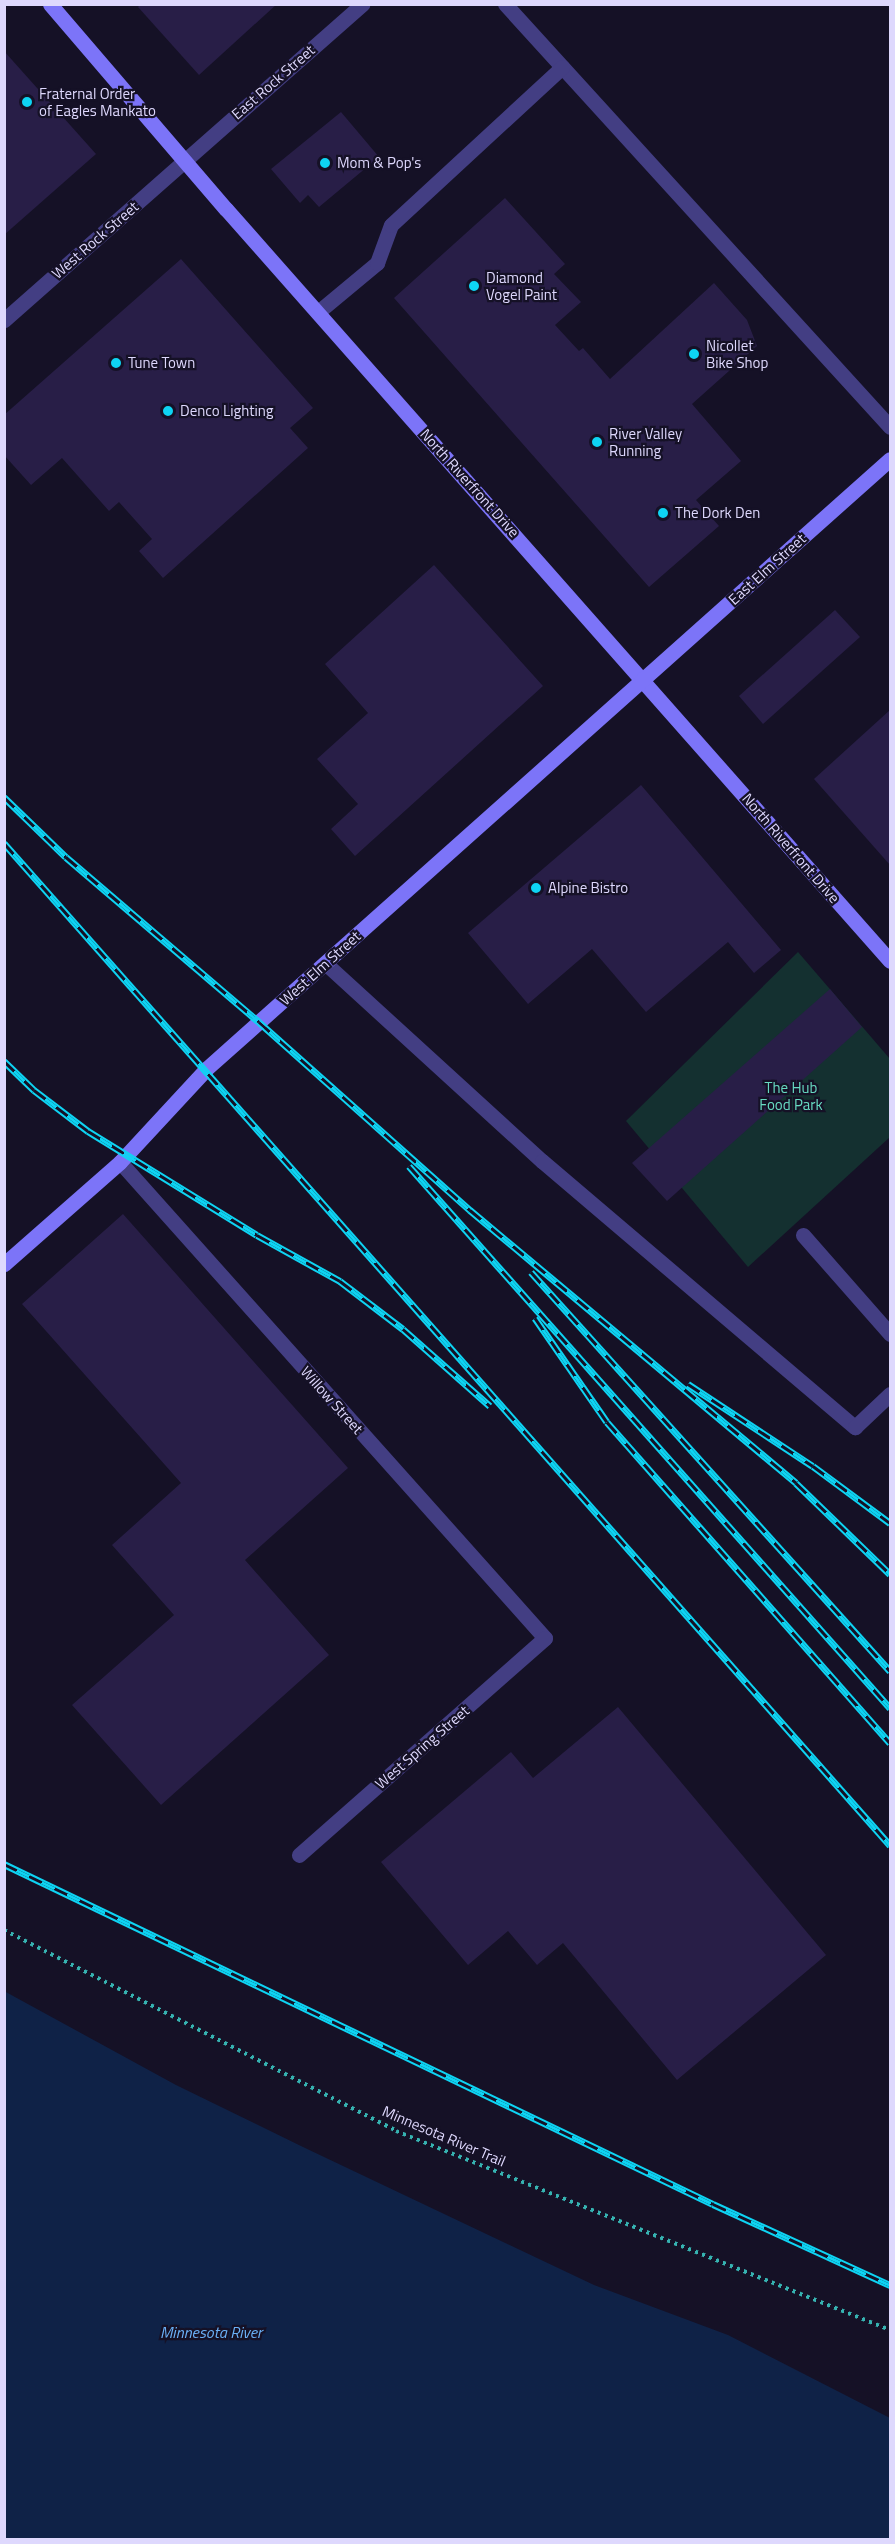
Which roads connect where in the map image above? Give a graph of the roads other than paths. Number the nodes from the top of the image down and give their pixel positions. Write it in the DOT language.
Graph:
graph roads {
  1 [pos="50,4"];
  2 [pos="362,4"];
  3 [pos="504,4"];
  4 [pos="562,67"];
  5 [pos="186,162"];
  6 [pos="318,312"];
  7 [pos="4,320"];
  8 [pos="891,427"];
  9 [pos="891,459"];
  10 [pos="644,681"];
  11 [pos="891,961"];
  12 [pos="326,963"];
  13 [pos="120,1162"];
  14 [pos="804,1235"];
  15 [pos="4,1264"];
  16 [pos="891,1334"];
  17 [pos="888,1402"];
  18 [pos="545,1638"];
  19 [pos="299,1855"];
  1 -- 5 [label="main road, North Riverfront Drive"];
  2 -- 5 [label="street, East Rock Street"];
  3 -- 4 [label="street"];
  4 -- 6 [label="street"];
  4 -- 8 [label="street"];
  5 -- 6 [label="main road, North Riverfront Drive"];
  5 -- 7 [label="street, West Rock Street"];
  6 -- 10 [label="main road, North Riverfront Drive"];
  9 -- 10 [label="main road, East Elm Street"];
  10 -- 11 [label="main road, North Riverfront Drive"];
  10 -- 12 [label="main road, West Elm Street"];
  12 -- 13 [label="main road, West Elm Street"];
  12 -- 17 [label="street"];
  13 -- 15 [label="main road, West Elm Street"];
  13 -- 18 [label="street, Willow Street"];
  14 -- 16 [label="street"];
  18 -- 19 [label="street, West Spring Street"];
}
